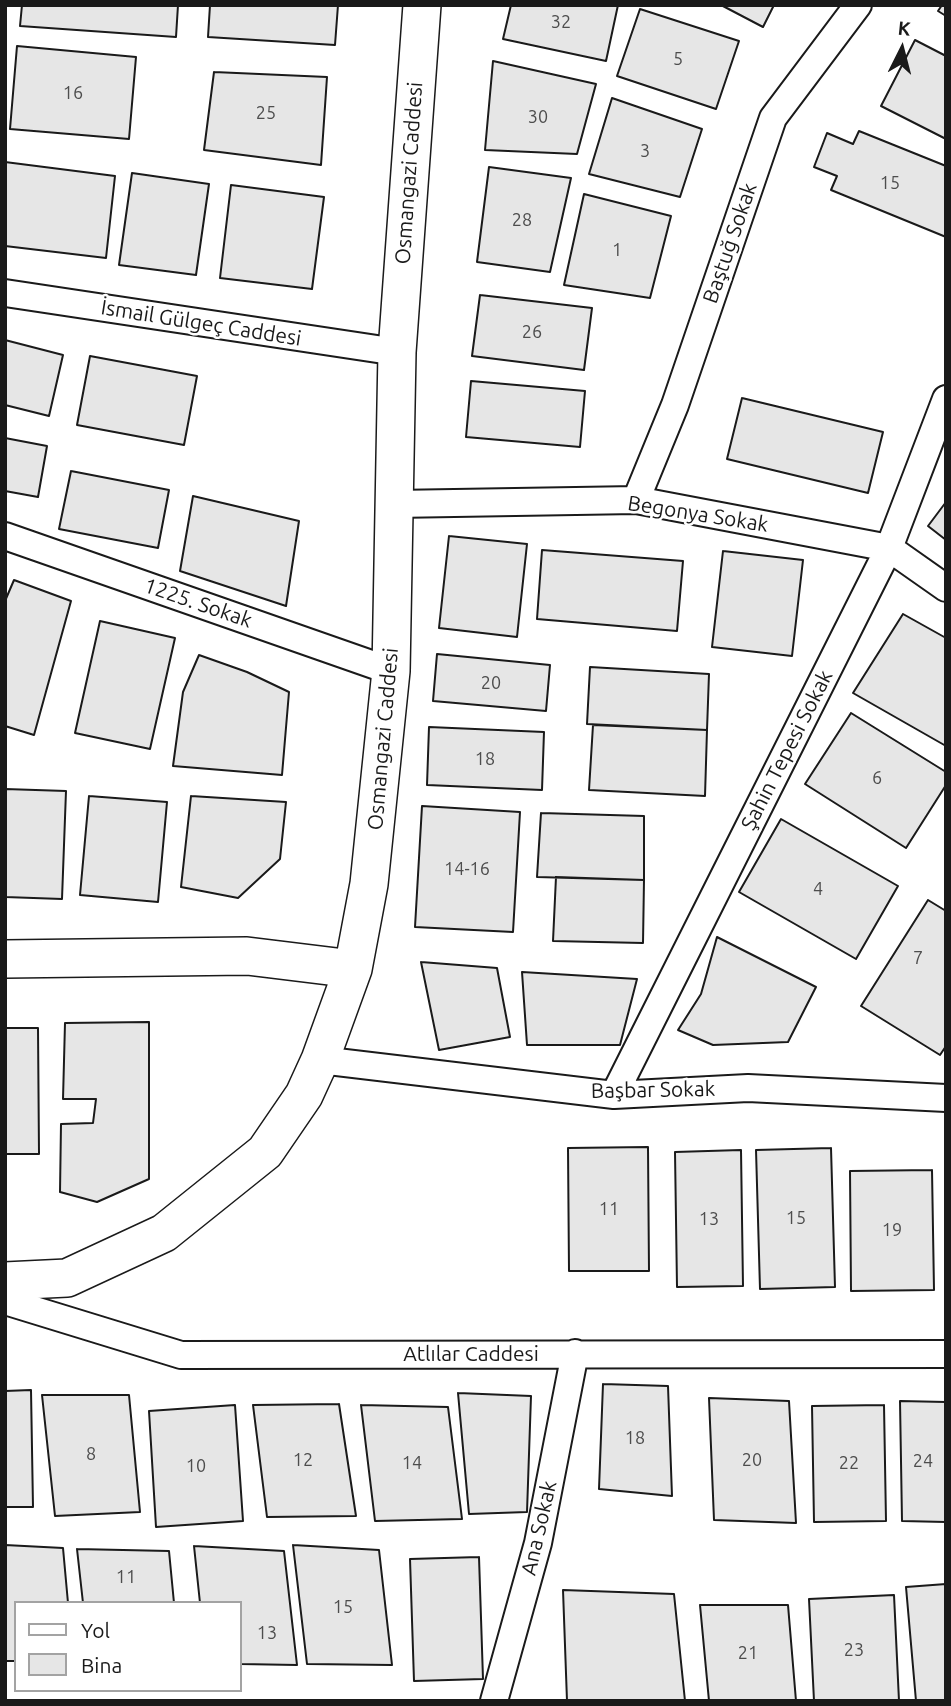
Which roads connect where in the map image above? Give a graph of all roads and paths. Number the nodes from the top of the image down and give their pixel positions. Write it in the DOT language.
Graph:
graph roads {
  1 [pos="422,5"];
  2 [pos="858,5"];
  3 [pos="5,293"];
  4 [pos="397,352"];
  5 [pos="946,400"];
  6 [pos="636,500"];
  7 [pos="394,504"];
  8 [pos="5,536"];
  9 [pos="889,548"];
  10 [pos="946,588"];
  11 [pos="391,671"];
  12 [pos="5,959"];
  13 [pos="354,970"];
  14 [pos="320,1060"];
  15 [pos="614,1095"];
  16 [pos="946,1098"];
  17 [pos="5,1281"];
  18 [pos="5,1301"];
  19 [pos="575,1353"];
  20 [pos="946,1354"];
  21 [pos="494,1701"];
  1 -- 4 [label="main road, Osmangazi Caddesi"];
  2 -- 6 [label="street, Baştuğ Sokak"];
  3 -- 4 [label="street, İsmail Gülgeç Caddesi"];
  4 -- 7 [label="main road, Osmangazi Caddesi"];
  5 -- 9 [label="street, Şahin Tepesi Sokak"];
  6 -- 7 [label="street, Begonya Sokak"];
  6 -- 9 [label="street, Begonya Sokak"];
  7 -- 11 [label="main road, Osmangazi Caddesi"];
  8 -- 11 [label="street, 1225. Sokak"];
  9 -- 10 [label="street, Begonya Sokak"];
  9 -- 15 [label="street, Şahin Tepesi Sokak"];
  11 -- 13 [label="main road, Osmangazi Caddesi"];
  12 -- 13 [label="main road"];
  13 -- 14 [label="main road, Osmangazi Caddesi"];
  14 -- 15 [label="street, Başbar Sokak"];
  14 -- 17 [label="main road, Osmangazi Caddesi"];
  15 -- 16 [label="street, Başbar Sokak"];
  18 -- 19 [label="street, Atlılar Caddesi"];
  19 -- 20 [label="street, Atlılar Caddesi"];
  19 -- 21 [label="street, Ana Sokak"];
}
